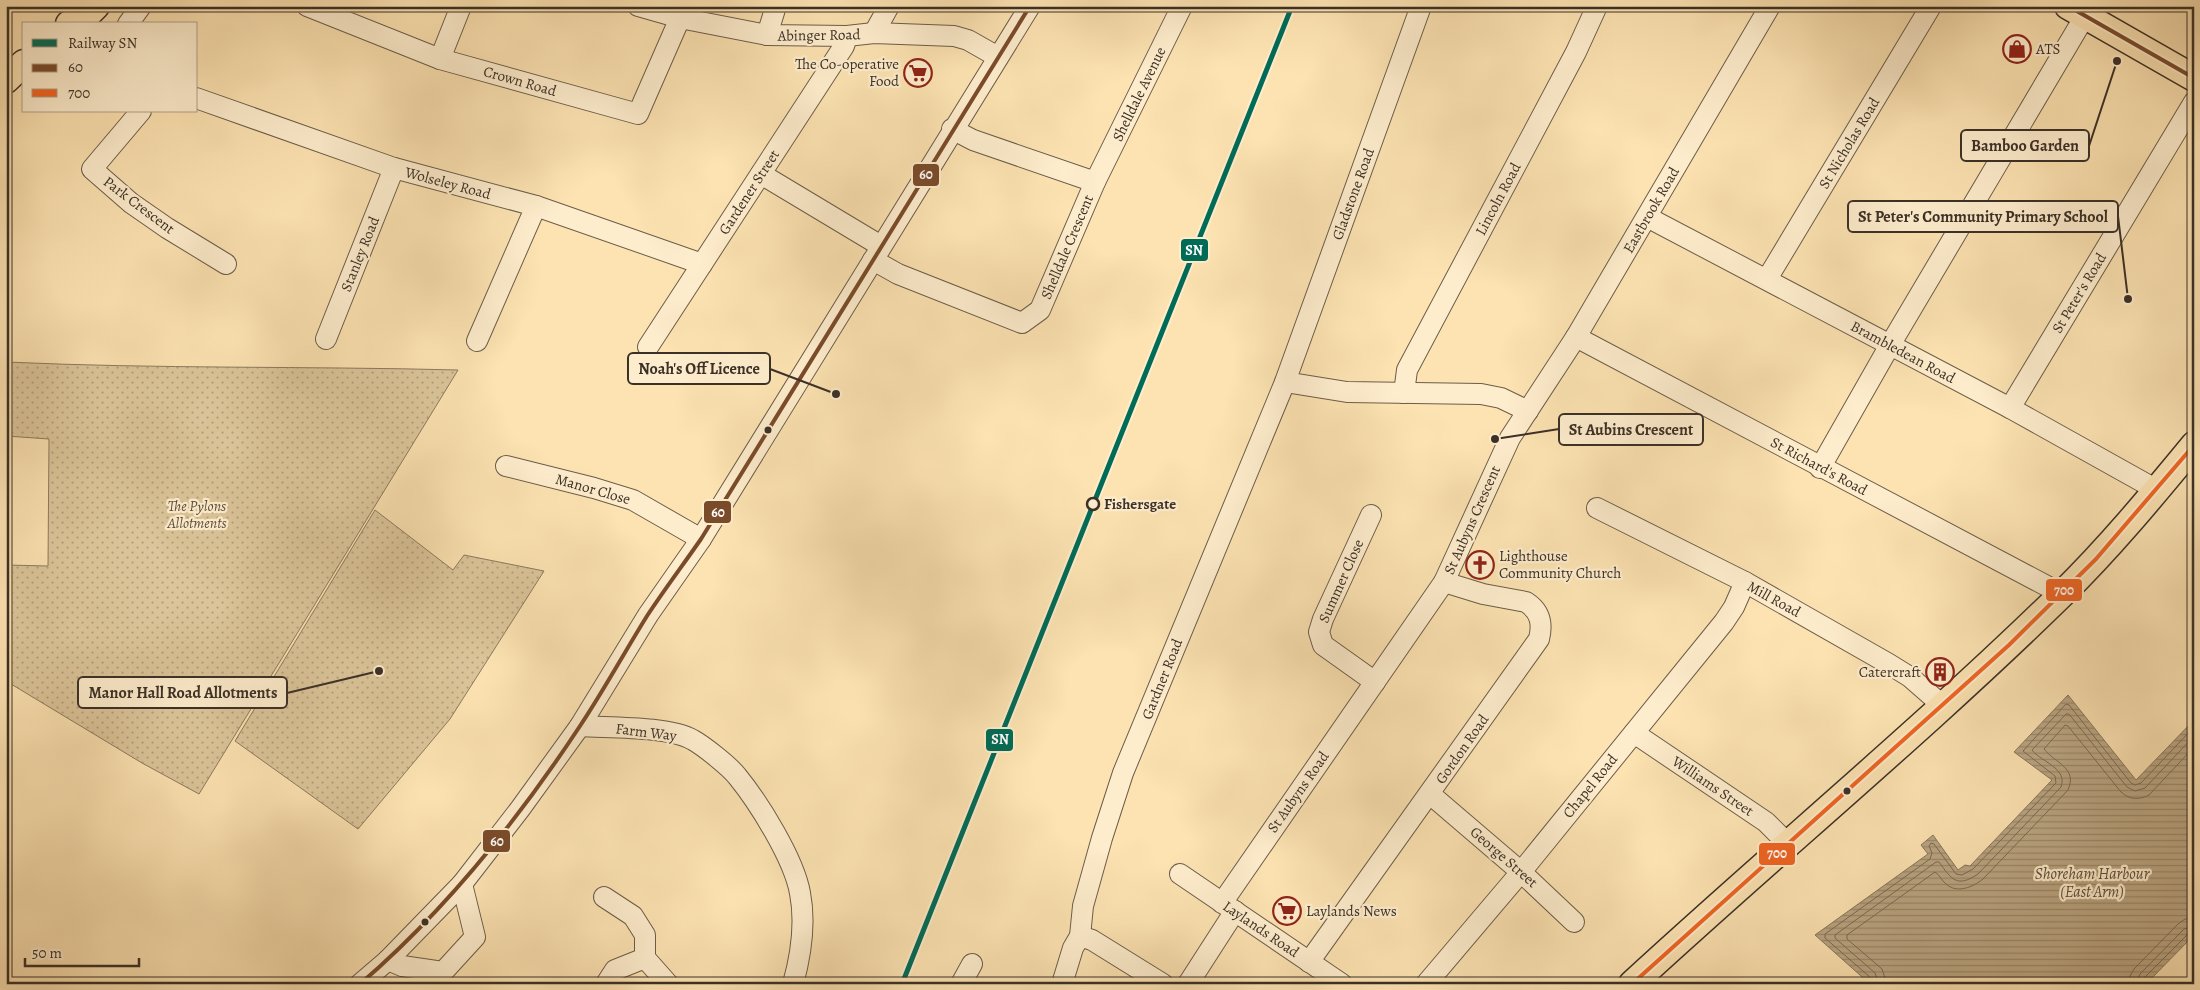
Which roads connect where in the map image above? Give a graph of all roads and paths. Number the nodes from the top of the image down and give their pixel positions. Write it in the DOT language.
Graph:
graph roads {
  1 [pos="73,6"];
  2 [pos="96,6"];
  3 [pos="141,6"];
  4 [pos="307,6"];
  5 [pos="461,6"];
  6 [pos="638,6"];
  7 [pos="776,6"];
  8 [pos="890,6"];
  9 [pos="1030,6"];
  10 [pos="1182,6"];
  11 [pos="1421,6"];
  12 [pos="1597,6"];
  13 [pos="1770,6"];
  14 [pos="1931,6"];
  15 [pos="2077,11"];
  16 [pos="680,18"];
  17 [pos="63,22"];
  18 [pos="73,22"];
  19 [pos="129,22"];
  20 [pos="874,33"];
  21 [pos="767,35"];
  22 [pos="847,36"];
  23 [pos="998,57"];
  24 [pos="440,59"];
  25 [pos="22,64"];
  26 [pos="2194,78"];
  27 [pos="6,80"];
  28 [pos="198,99"];
  29 [pos="2194,102"];
  30 [pos="140,112"];
  31 [pos="952,129"];
  32 [pos="394,168"];
  33 [pos="761,174"];
  34 [pos="1095,182"];
  35 [pos="536,206"];
  36 [pos="1647,218"];
  37 [pos="876,253"];
  38 [pos="226,264"];
  39 [pos="702,264"];
  40 [pos="1766,279"];
  41 [pos="1576,337"];
  42 [pos="326,339"];
  43 [pos="477,341"];
  44 [pos="648,346"];
  45 [pos="1890,346"];
  46 [pos="1285,382"];
  47 [pos="1404,393"];
  48 [pos="2010,408"];
  49 [pos="1528,411"];
  50 [pos="2194,445"];
  51 [pos="506,466"];
  52 [pos="1820,468"];
  53 [pos="2157,490"];
  54 [pos="1597,508"];
  55 [pos="1371,515"];
  56 [pos="700,539"];
  57 [pos="1444,582"];
  58 [pos="1745,582"];
  59 [pos="2062,594"];
  60 [pos="1375,682"];
  61 [pos="1942,705"];
  62 [pos="580,726"];
  63 [pos="1634,733"];
  64 [pos="1430,794"];
  65 [pos="1788,844"];
  66 [pos="1521,872"];
  67 [pos="1180,874"];
  68 [pos="462,884"];
  69 [pos="604,897"];
  70 [pos="1228,907"];
  71 [pos="1574,922"];
  72 [pos="1080,936"];
  73 [pos="645,958"];
  74 [pos="388,960"];
  75 [pos="1309,962"];
  76 [pos="972,964"];
  77 [pos="360,984"];
  78 [pos="606,984"];
  79 [pos="668,984"];
  80 [pos="793,984"];
  81 [pos="961,984"];
  82 [pos="1062,984"];
  83 [pos="1163,984"];
  84 [pos="1188,984"];
  85 [pos="1342,984"];
  86 [pos="1426,984"];
  87 [pos="1632,984"];
  1 -- 17 [label="main road"];
  2 -- 18 [label="main road"];
  3 -- 19 [label="street"];
  4 -- 24 [label="street, Crown Road"];
  5 -- 24 [label="street"];
  6 -- 16 [label="street, Abinger Road"];
  7 -- 21 [label="street"];
  8 -- 20 [label="street"];
  9 -- 23 [label="street"];
  10 -- 34 [label="street, Shelldale Avenue"];
  11 -- 46 [label="street, Gladstone Road"];
  12 -- 47 [label="street, Lincoln Road"];
  13 -- 36 [label="street, Eastbrook Road"];
  14 -- 40 [label="street, St Nicholas Road"];
  15 -- 26 [label="main road"];
  15 -- 45 [label="street"];
  16 -- 21 [label="street, Abinger Road"];
  16 -- 24 [label="street, Crown Road"];
  20 -- 22 [label="street, Abinger Road"];
  20 -- 23 [label="street, Abinger Road"];
  21 -- 22 [label="street, Abinger Road"];
  22 -- 33 [label="street, Gardener Street"];
  23 -- 31 [label="street"];
  25 -- 27 [label="main road"];
  28 -- 32 [label="street, Wolseley Road"];
  29 -- 48 [label="street, St Peter's Road"];
  30 -- 38 [label="street, Park Crescent"];
  31 -- 34 [label="street, Shelldale Crescent"];
  31 -- 37 [label="street"];
  32 -- 35 [label="street, Wolseley Road"];
  32 -- 42 [label="street, Stanley Road"];
  33 -- 37 [label="street"];
  33 -- 39 [label="street, Gardener Street"];
  34 -- 37 [label="street, Shelldale Crescent"];
  35 -- 39 [label="street, Wolseley Road"];
  35 -- 43 [label="street"];
  36 -- 40 [label="street, Brambledean Road"];
  36 -- 41 [label="street, Eastbrook Road"];
  37 -- 56 [label="street"];
  39 -- 44 [label="street, Gardener Street"];
  40 -- 45 [label="street, Brambledean Road"];
  41 -- 49 [label="street, Eastbrook Road"];
  41 -- 52 [label="street, St Richard's Road"];
  45 -- 48 [label="street, Brambledean Road"];
  45 -- 52 [label="street"];
  46 -- 47 [label="street"];
  46 -- 72 [label="street, Gardner Road"];
  47 -- 49 [label="street"];
  48 -- 53 [label="street, Brambledean Road"];
  49 -- 57 [label="street, St Aubyns Crescent"];
  50 -- 53 [label="main road"];
  51 -- 56 [label="street, Manor Close"];
  52 -- 59 [label="street, St Richard's Road"];
  53 -- 59 [label="main road"];
  54 -- 58 [label="street, Mill Road"];
  55 -- 60 [label="street, Summer Close"];
  56 -- 62 [label="street"];
  57 -- 60 [label="street, St Aubyns Crescent"];
  57 -- 64 [label="street, Gordon Road"];
  58 -- 61 [label="street, Mill Road"];
  58 -- 63 [label="street, Chapel Road"];
  59 -- 61 [label="main road"];
  60 -- 70 [label="street, St Aubyns Road"];
  61 -- 65 [label="main road"];
  62 -- 68 [label="street"];
  62 -- 80 [label="street, Farm Way"];
  63 -- 65 [label="street, Williams Street"];
  63 -- 66 [label="street, Chapel Road"];
  64 -- 66 [label="street, George Street"];
  64 -- 75 [label="street, Gordon Road"];
  65 -- 87 [label="main road"];
  66 -- 71 [label="street, George Street"];
  66 -- 86 [label="street, Chapel Road"];
  67 -- 70 [label="street, Laylands Road"];
  68 -- 74 [label="street"];
  68 -- 74 [label="street"];
  69 -- 73 [label="street"];
  70 -- 75 [label="street, Laylands Road"];
  70 -- 84 [label="street, St Aubyns Road"];
  72 -- 82 [label="street, Gardner Road"];
  72 -- 83 [label="street"];
  73 -- 78 [label="street"];
  73 -- 79 [label="street"];
  74 -- 77 [label="street"];
  75 -- 85 [label="street, Laylands Road"];
  76 -- 81 [label="street"];
}
